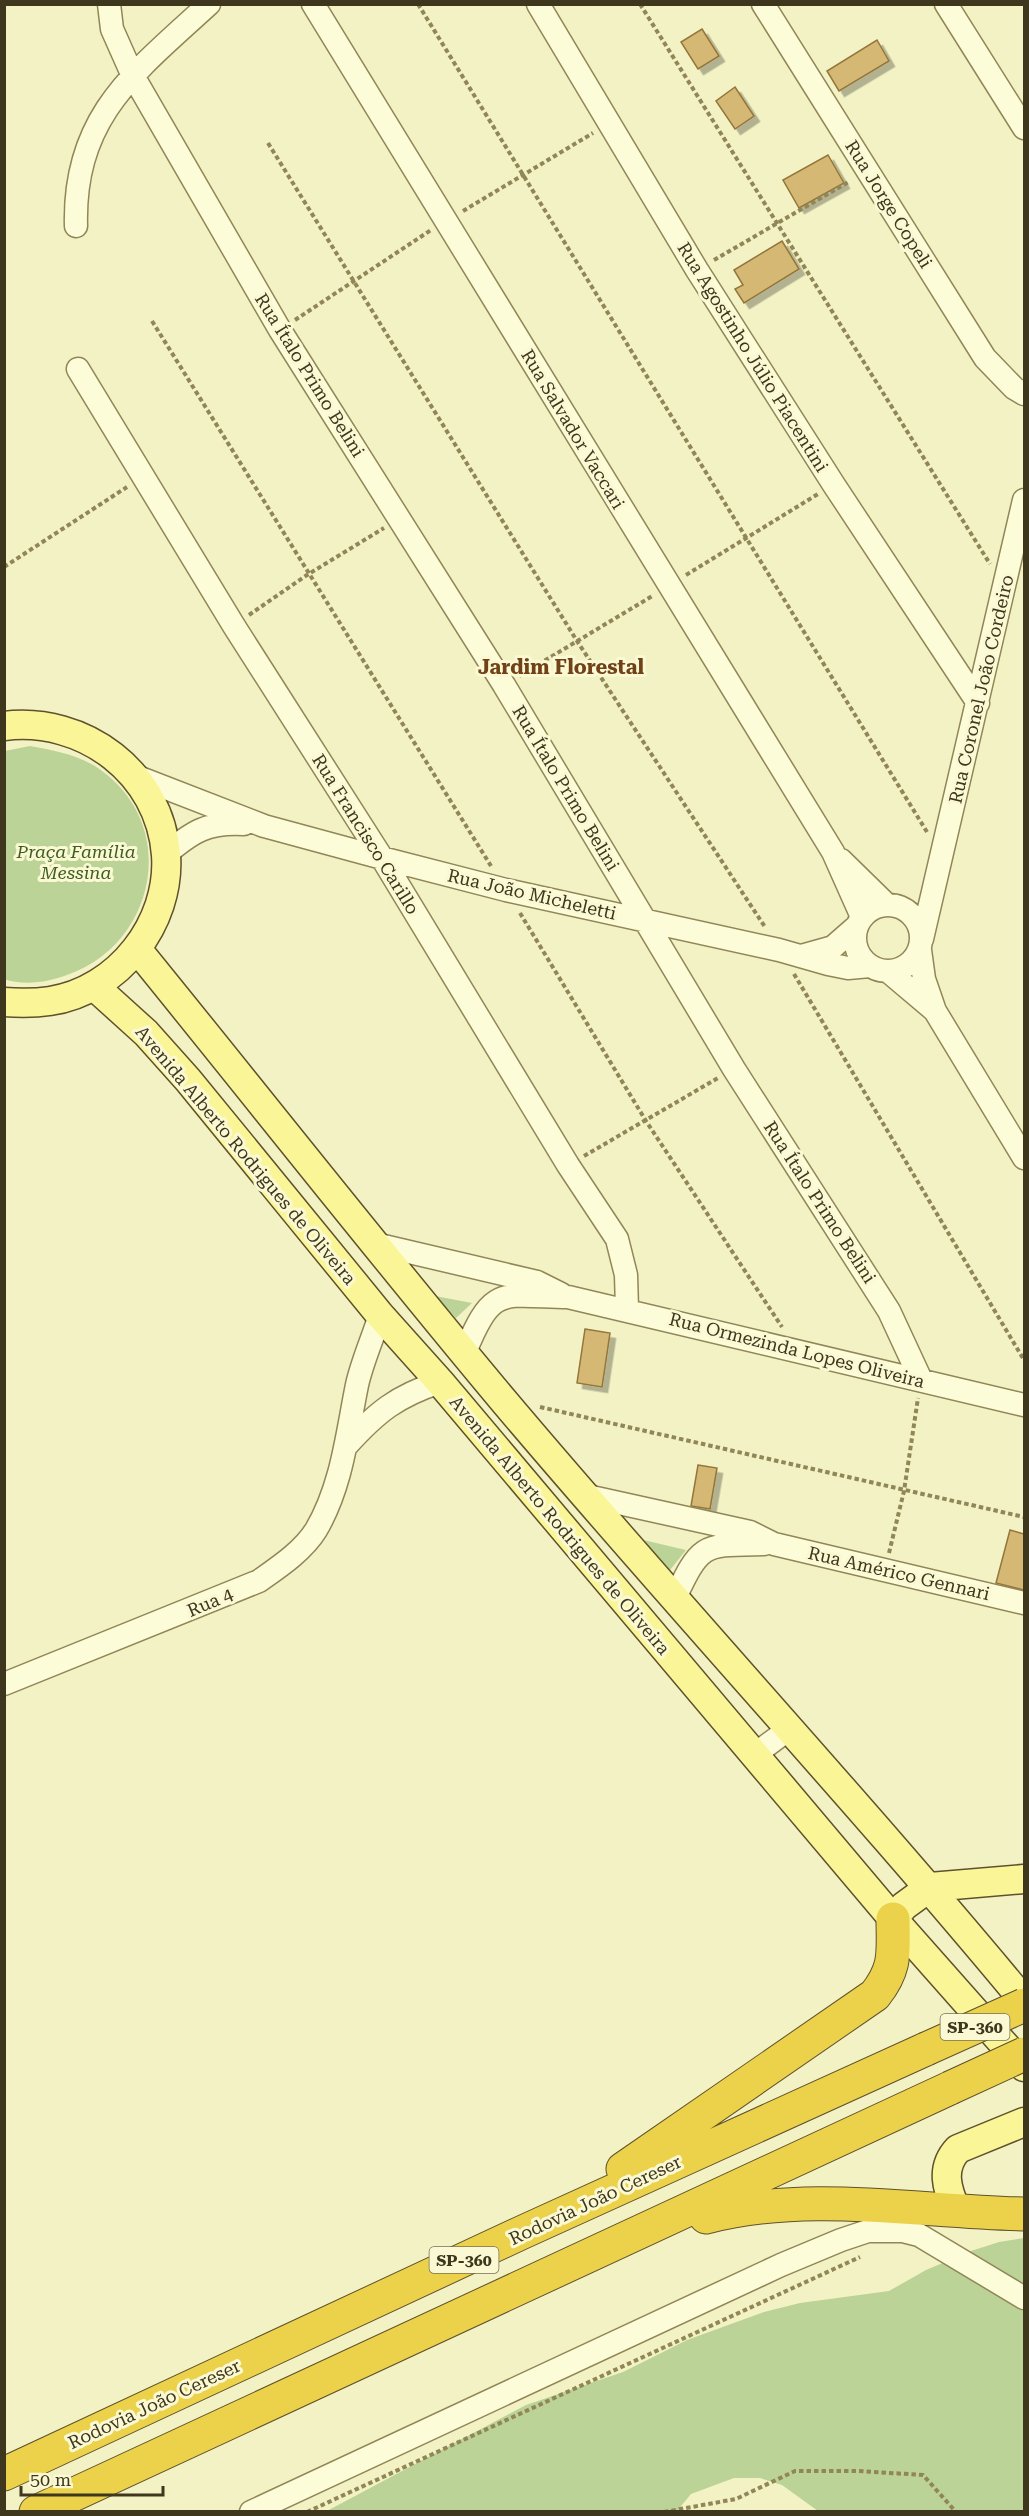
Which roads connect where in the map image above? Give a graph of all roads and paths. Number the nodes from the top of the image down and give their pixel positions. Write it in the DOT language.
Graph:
graph roads {
  1 [pos="109,4"];
  2 [pos="209,4"];
  3 [pos="314,4"];
  4 [pos="418,4"];
  5 [pos="538,4"];
  6 [pos="640,4"];
  7 [pos="764,4"];
  8 [pos="946,4"];
  9 [pos="132,74"];
  10 [pos="609,123"];
  11 [pos="1024,128"];
  12 [pos="268,143"];
  13 [pos="869,170"];
  14 [pos="522,176"];
  15 [pos="445,221"];
  16 [pos="778,223"];
  17 [pos="76,226"];
  18 [pos="697,270"];
  19 [pos="353,280"];
  20 [pos="152,321"];
  21 [pos="280,330"];
  22 [pos="78,369"];
  23 [pos="1024,394"];
  24 [pos="143,477"];
  25 [pos="834,485"];
  26 [pos="1024,500"];
  27 [pos="400,518"];
  28 [pos="744,538"];
  29 [pos="4,567"];
  30 [pos="307,575"];
  31 [pos="669,586"];
  32 [pos="1004,587"];
  33 [pos="234,626"];
  34 [pos="577,641"];
  35 [pos="504,685"];
  36 [pos="978,703"];
  37 [pos="5,726"];
  38 [pos="135,776"];
  39 [pos="264,826"];
  40 [pos="833,852"];
  41 [pos="166,854"];
  42 [pos="942,855"];
  43 [pos="382,858"];
  44 [pos="934,878"];
  45 [pos="506,890"];
  46 [pos="892,905"];
  47 [pos="644,919"];
  48 [pos="860,922"];
  49 [pos="921,945"];
  50 [pos="137,949"];
  51 [pos="790,953"];
  52 [pos="880,969"];
  53 [pos="94,986"];
  54 [pos="4,1002"];
  55 [pos="935,1011"];
  56 [pos="734,1069"];
  57 [pos="646,1121"];
  58 [pos="1024,1158"];
  59 [pos="568,1165"];
  60 [pos="375,1244"];
  61 [pos="568,1297"];
  62 [pos="627,1309"];
  63 [pos="380,1316"];
  64 [pos="797,1349"];
  65 [pos="465,1352"];
  66 [pos="1024,1360"];
  67 [pos="921,1380"];
  68 [pos="440,1382"];
  69 [pos="501,1398"];
  70 [pos="1024,1405"];
  71 [pos="347,1445"];
  72 [pos="904,1491"];
  73 [pos="586,1497"];
  74 [pos="1024,1517"];
  75 [pos="774,1544"];
  76 [pos="886,1569"];
  77 [pos="674,1600"];
  78 [pos="1024,1603"];
  79 [pos="4,1684"];
  80 [pos="789,1729"];
  81 [pos="754,1755"];
  82 [pos="1024,1879"];
  83 [pos="930,1887"];
  84 [pos="893,1918"];
  85 [pos="1024,2003"];
  86 [pos="1024,2054"];
  87 [pos="1024,2067"];
  88 [pos="1024,2122"];
  89 [pos="956,2211"];
  90 [pos="1024,2214"];
  91 [pos="523,2232"];
  92 [pos="637,2234"];
  93 [pos="870,2252"];
  94 [pos="1024,2298"];
  95 [pos="4,2474"];
  96 [pos="36,2511"];
  97 [pos="251,2511"];
  98 [pos="307,2511"];
  99 [pos="664,2511"];
  100 [pos="956,2511"];
  1 -- 9 [label="street, Rua Ítalo Primo Belini"];
  2 -- 9 [label="street"];
  3 -- 15 [label="street, Rua Salvador Vaccari"];
  4 -- 14 [label="path"];
  5 -- 10 [label="street, Rua Agostinho Júlio Piacentini"];
  6 -- 16 [label="path"];
  7 -- 13 [label="street, Rua Jorge Copeli"];
  8 -- 11 [label="street"];
  9 -- 17 [label="street"];
  9 -- 21 [label="street, Rua Ítalo Primo Belini"];
  10 -- 14 [label="path"];
  10 -- 18 [label="street, Rua Agostinho Júlio Piacentini"];
  12 -- 19 [label="path"];
  13 -- 16 [label="path"];
  13 -- 23 [label="street, Rua Jorge Copeli"];
  14 -- 15 [label="path"];
  14 -- 28 [label="path"];
  15 -- 19 [label="path"];
  15 -- 31 [label="street, Rua Salvador Vaccari"];
  16 -- 18 [label="path"];
  16 -- 32 [label="path"];
  18 -- 25 [label="street, Rua Agostinho Júlio Piacentini"];
  19 -- 21 [label="path"];
  19 -- 34 [label="path"];
  20 -- 30 [label="path"];
  21 -- 27 [label="street, Rua Ítalo Primo Belini"];
  22 -- 24 [label="street, Rua Francisco Carillo"];
  24 -- 29 [label="path"];
  24 -- 33 [label="street, Rua Francisco Carillo"];
  25 -- 28 [label="path"];
  25 -- 36 [label="street, Rua Agostinho Júlio Piacentini"];
  26 -- 32 [label="street, Rua Coronel João Cordeiro"];
  27 -- 30 [label="path"];
  27 -- 35 [label="street, Rua Ítalo Primo Belini"];
  28 -- 31 [label="path"];
  28 -- 42 [label="path"];
  30 -- 33 [label="path"];
  30 -- 45 [label="path"];
  31 -- 34 [label="path"];
  31 -- 40 [label="street, Rua Salvador Vaccari"];
  32 -- 36 [label="street, Rua Coronel João Cordeiro"];
  33 -- 43 [label="street, Rua Francisco Carillo"];
  34 -- 35 [label="path"];
  34 -- 51 [label="path"];
  35 -- 47 [label="street, Rua Ítalo Primo Belini"];
  36 -- 42 [label="street, Rua Coronel João Cordeiro"];
  37 -- 38 [label="main road"];
  38 -- 39 [label="street, Rua João Micheletti"];
  38 -- 41 [label="main road"];
  39 -- 41 [label="street, Rua João Micheletti"];
  39 -- 43 [label="street, Rua João Micheletti"];
  40 -- 46 [label="street, Rua Salvador Vaccari"];
  40 -- 48 [label="street, Rua Salvador Vaccari"];
  41 -- 50 [label="main road"];
  42 -- 44 [label="street, Rua Coronel João Cordeiro"];
  43 -- 45 [label="street, Rua João Micheletti"];
  43 -- 59 [label="street, Rua Francisco Carillo"];
  44 -- 46 [label="street"];
  44 -- 49 [label="street, Rua Coronel João Cordeiro"];
  45 -- 47 [label="street, Rua João Micheletti"];
  45 -- 57 [label="path"];
  46 -- 48 [label="street"];
  46 -- 49 [label="street"];
  47 -- 51 [label="street, Rua João Micheletti"];
  47 -- 56 [label="street, Rua Ítalo Primo Belini"];
  48 -- 51 [label="street, Rua João Micheletti"];
  48 -- 52 [label="street"];
  49 -- 52 [label="street"];
  49 -- 55 [label="street"];
  50 -- 53 [label="main road"];
  50 -- 60 [label="main road, Avenida Alberto Rodrigues de Oliveira"];
  51 -- 52 [label="street, Rua João Micheletti"];
  51 -- 66 [label="path"];
  52 -- 55 [label="street"];
  53 -- 54 [label="main road"];
  53 -- 63 [label="main road, Avenida Alberto Rodrigues de Oliveira"];
  55 -- 58 [label="street"];
  56 -- 57 [label="path"];
  56 -- 67 [label="street, Rua Ítalo Primo Belini"];
  57 -- 59 [label="path"];
  57 -- 64 [label="path"];
  59 -- 62 [label="street, Rua Francisco Carillo"];
  60 -- 61 [label="street, Rua Ormezinda Lopes Oliveira"];
  60 -- 65 [label="main road, Avenida Alberto Rodrigues de Oliveira"];
  61 -- 62 [label="street, Rua Ormezinda Lopes Oliveira"];
  61 -- 65 [label="street, Rua Ormezinda Lopes Oliveira"];
  62 -- 64 [label="street, Rua Ormezinda Lopes Oliveira"];
  63 -- 68 [label="main road, Avenida Alberto Rodrigues de Oliveira"];
  63 -- 71 [label="street, Rua 4"];
  64 -- 67 [label="street, Rua Ormezinda Lopes Oliveira"];
  65 -- 69 [label="main road, Avenida Alberto Rodrigues de Oliveira"];
  67 -- 70 [label="street, Rua Ormezinda Lopes Oliveira"];
  67 -- 72 [label="path"];
  68 -- 71 [label="street, Rua 4"];
  68 -- 81 [label="main road, Avenida Alberto Rodrigues de Oliveira"];
  69 -- 72 [label="path"];
  69 -- 73 [label="main road, Avenida Alberto Rodrigues de Oliveira"];
  71 -- 79 [label="street, Rua 4"];
  72 -- 74 [label="path"];
  72 -- 76 [label="path"];
  73 -- 75 [label="street, Rua Américo Gennari"];
  73 -- 77 [label="main road, Avenida Alberto Rodrigues de Oliveira"];
  75 -- 76 [label="street, Rua Américo Gennari"];
  75 -- 77 [label="street, Rua Américo Gennari"];
  76 -- 78 [label="street, Rua Américo Gennari"];
  77 -- 80 [label="main road, Avenida Alberto Rodrigues de Oliveira"];
  80 -- 81 [label="street"];
  80 -- 83 [label="main road, Avenida Alberto Rodrigues de Oliveira"];
  81 -- 84 [label="main road, Avenida Alberto Rodrigues de Oliveira"];
  82 -- 83 [label="main road"];
  83 -- 84 [label="main road"];
  83 -- 85 [label="main road, Avenida Alberto Rodrigues de Oliveira"];
  84 -- 87 [label="main road, Avenida Alberto Rodrigues de Oliveira"];
  84 -- 91 [label="highway"];
  85 -- 91 [label="highway, Rodovia João Cereser / SP-360, bridge"];
  86 -- 92 [label="highway, SP-360, bridge"];
  88 -- 89 [label="main road"];
  89 -- 90 [label="highway"];
  89 -- 92 [label="highway"];
  91 -- 95 [label="highway, Rodovia João Cereser / SP-360"];
  92 -- 96 [label="highway, SP-360"];
  93 -- 98 [label="path"];
  94 -- 97 [label="street"];
  99 -- 100 [label="path"];
}
